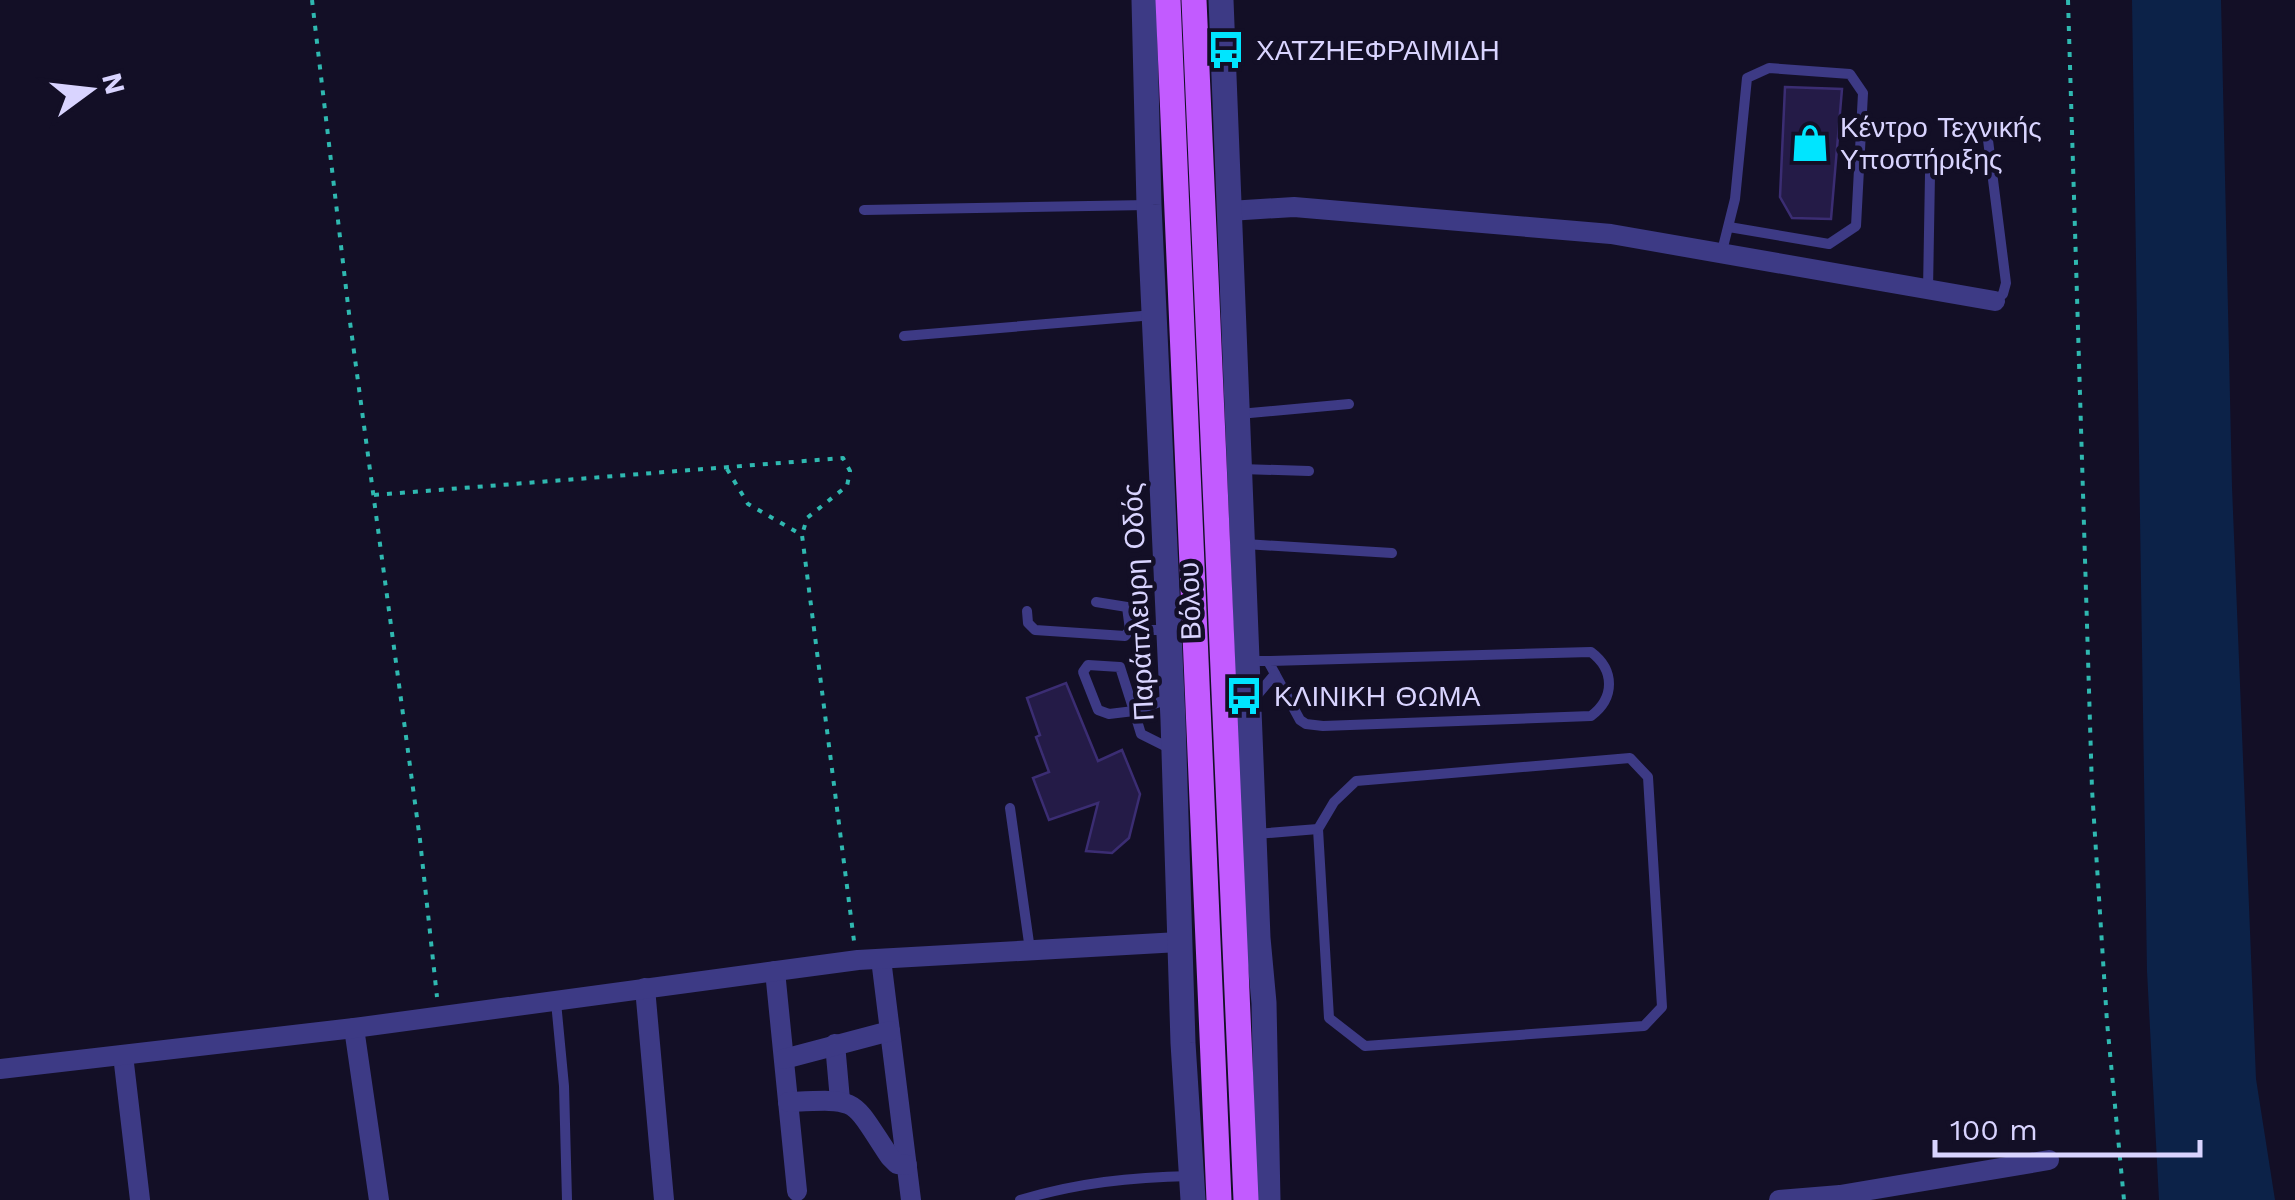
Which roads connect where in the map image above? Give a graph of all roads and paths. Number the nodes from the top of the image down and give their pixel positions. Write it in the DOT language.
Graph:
graph roads {
  1 [pos="312,0"];
  2 [pos="1144,0"];
  3 [pos="1168,0"];
  4 [pos="1194,0"];
  5 [pos="1221,0"];
  6 [pos="2068,0"];
  7 [pos="1988,140"];
  8 [pos="1930,174"];
  9 [pos="1149,205"];
  10 [pos="864,210"];
  11 [pos="1229,212"];
  12 [pos="1729,227"];
  13 [pos="1722,251"];
  14 [pos="1928,290"];
  15 [pos="1995,301"];
  16 [pos="1155,315"];
  17 [pos="904,336"];
  18 [pos="1348,404"];
  19 [pos="1238,414"];
  20 [pos="726,469"];
  21 [pos="1240,469"];
  22 [pos="1309,471"];
  23 [pos="374,496"];
  24 [pos="802,535"];
  25 [pos="1244,544"];
  26 [pos="1392,553"];
  27 [pos="1096,602"];
  28 [pos="1027,611"];
  29 [pos="1130,630"];
  30 [pos="1168,630"];
  31 [pos="1258,661"];
  32 [pos="1275,674"];
  33 [pos="1172,697"];
  34 [pos="1249,705"];
  35 [pos="1134,711"];
  36 [pos="1174,750"];
  37 [pos="1010,808"];
  38 [pos="1318,830"];
  39 [pos="1255,834"];
  40 [pos="1179,942"];
  41 [pos="1030,951"];
  42 [pos="882,959"];
  43 [pos="858,960"];
  44 [pos="776,972"];
  45 [pos="646,988"];
  46 [pos="556,1000"];
  47 [pos="432,1017"];
  48 [pos="354,1028"];
  49 [pos="890,1031"];
  50 [pos="835,1044"];
  51 [pos="123,1054"];
  52 [pos="784,1059"];
  53 [pos="0,1069"];
  54 [pos="840,1100"];
  55 [pos="788,1102"];
  56 [pos="2049,1160"];
  57 [pos="907,1165"];
  58 [pos="1192,1188"];
  59 [pos="797,1191"];
  60 [pos="140,1200"];
  61 [pos="378,1200"];
  62 [pos="567,1200"];
  63 [pos="664,1200"];
  64 [pos="910,1200"];
  65 [pos="1020,1200"];
  66 [pos="1218,1200"];
  67 [pos="1246,1200"];
  68 [pos="1268,1200"];
  69 [pos="1779,1200"];
  70 [pos="2124,1200"];
  1 -- 23 [label="path"];
  2 -- 9 [label="street, Παράπλευρη Οδός"];
  3 -- 66 [label="main road, Βόλου"];
  4 -- 67 [label="main road, Βόλου"];
  5 -- 11 [label="street"];
  6 -- 70 [label="path"];
  7 -- 15 [label="lane"];
  8 -- 14 [label="lane"];
  9 -- 10 [label="lane"];
  9 -- 16 [label="street, Παράπλευρη Οδός"];
  11 -- 13 [label="street"];
  11 -- 19 [label="street"];
  12 -- 12 [label="lane"];
  12 -- 13 [label="lane"];
  13 -- 14 [label="street"];
  14 -- 15 [label="street"];
  16 -- 17 [label="lane"];
  16 -- 30 [label="street, Παράπλευρη Οδός"];
  18 -- 19 [label="lane"];
  19 -- 21 [label="street"];
  20 -- 23 [label="path"];
  20 -- 24 [label="path"];
  20 -- 24 [label="path"];
  21 -- 22 [label="lane"];
  21 -- 25 [label="street"];
  23 -- 47 [label="path"];
  24 -- 43 [label="path"];
  25 -- 26 [label="lane"];
  25 -- 31 [label="street"];
  27 -- 29 [label="lane"];
  28 -- 29 [label="lane"];
  29 -- 30 [label="lane"];
  30 -- 33 [label="street, Παράπλευρη Οδός"];
  31 -- 32 [label="lane"];
  31 -- 32 [label="lane"];
  31 -- 34 [label="street"];
  32 -- 34 [label="lane"];
  33 -- 35 [label="lane"];
  33 -- 36 [label="street, Παράπλευρη Οδός"];
  34 -- 39 [label="street"];
  35 -- 35 [label="lane"];
  35 -- 36 [label="lane"];
  36 -- 40 [label="street, Παράπλευρη Οδός"];
  37 -- 41 [label="lane"];
  38 -- 38 [label="lane"];
  38 -- 39 [label="lane"];
  39 -- 68 [label="street"];
  40 -- 41 [label="street"];
  40 -- 58 [label="street, Παράπλευρη Οδός"];
  41 -- 42 [label="street"];
  42 -- 43 [label="street"];
  42 -- 49 [label="street"];
  43 -- 44 [label="street"];
  44 -- 45 [label="street"];
  44 -- 52 [label="street"];
  45 -- 46 [label="street"];
  45 -- 63 [label="street"];
  46 -- 47 [label="street"];
  46 -- 62 [label="lane"];
  47 -- 48 [label="street"];
  48 -- 51 [label="street"];
  48 -- 61 [label="street"];
  49 -- 50 [label="street"];
  49 -- 57 [label="street"];
  50 -- 52 [label="street"];
  50 -- 54 [label="street"];
  51 -- 53 [label="street"];
  51 -- 60 [label="street"];
  52 -- 55 [label="street"];
  54 -- 55 [label="street"];
  54 -- 57 [label="street"];
  55 -- 59 [label="street"];
  56 -- 69 [label="street"];
  57 -- 64 [label="street"];
  58 -- 65 [label="lane"];
}
